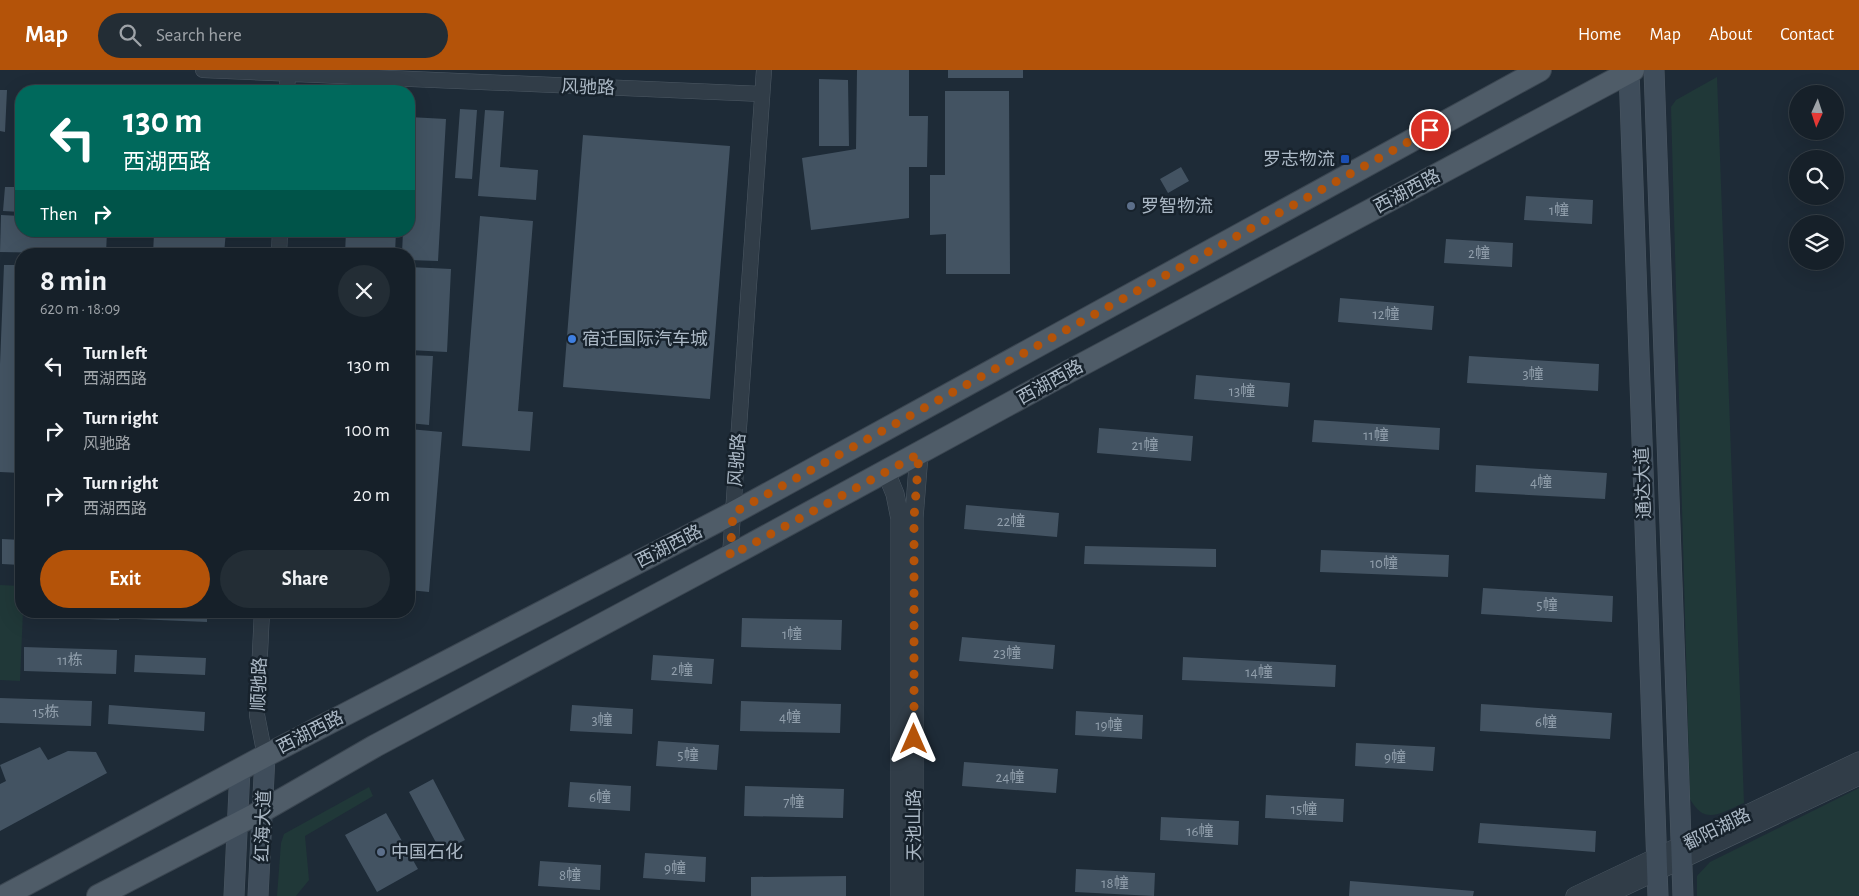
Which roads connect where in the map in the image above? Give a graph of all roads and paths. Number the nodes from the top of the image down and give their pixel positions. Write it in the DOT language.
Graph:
graph roads {
  1 [pos="204,70"];
  2 [pos="764,70"];
  3 [pos="1540,70"];
  4 [pos="1654,70"];
  5 [pos="1630,71"];
  6 [pos="288,72"];
  7 [pos="287,85"];
  8 [pos="762,94"];
  9 [pos="919,454"];
  10 [pos="886,472"];
  11 [pos="733,513"];
  12 [pos="730,556"];
  13 [pos="262,618"];
  14 [pos="265,756"];
  15 [pos="1859,761"];
  16 [pos="240,769"];
  17 [pos="1859,776"];
  18 [pos="264,810"];
  19 [pos="239,822"];
  20 [pos="1681,854"];
  21 [pos="1656,865"];
  22 [pos="4,896"];
  23 [pos="98,896"];
  24 [pos="234,896"];
  25 [pos="258,896"];
  26 [pos="900,896"];
  27 [pos="914,896"];
  28 [pos="1574,896"];
  29 [pos="1604,896"];
  30 [pos="1658,896"];
  31 [pos="1683,896"];
  1 -- 6 [label="street, 风驰路"];
  2 -- 8 [label="street, 风驰路"];
  3 -- 11 [label="main road, 西湖西路"];
  4 -- 20 [label="main road, 通达大道"];
  5 -- 9 [label="main road, 西湖西路"];
  5 -- 21 [label="main road, 通达大道"];
  6 -- 7 [label="street"];
  6 -- 8 [label="street, 风驰路"];
  8 -- 11 [label="street, 风驰路"];
  9 -- 10 [label="main road, 西湖西路"];
  9 -- 27 [label="street, 天池山路"];
  10 -- 12 [label="main road, 西湖西路"];
  10 -- 26 [label="street, 天池山路"];
  11 -- 12 [label="street, 风驰路"];
  11 -- 14 [label="main road, 西湖西路"];
  12 -- 18 [label="main road, 西湖西路"];
  13 -- 14 [label="street, 顺驰路"];
  14 -- 16 [label="main road, 西湖西路"];
  14 -- 18 [label="main road, 红海大道"];
  15 -- 20 [label="street, 鄱阳湖路"];
  16 -- 19 [label="main road, 红海大道"];
  16 -- 22 [label="main road, 西湖西路"];
  17 -- 20 [label="street, 鄱阳湖路"];
  18 -- 19 [label="main road, 西湖西路"];
  18 -- 25 [label="main road, 红海大道"];
  19 -- 23 [label="main road, 西湖西路"];
  19 -- 24 [label="main road, 红海大道"];
  20 -- 21 [label="street, 鄱阳湖路"];
  20 -- 31 [label="main road, 通达大道"];
  21 -- 28 [label="street, 鄱阳湖路"];
  21 -- 29 [label="street, 鄱阳湖路"];
  21 -- 30 [label="main road, 通达大道"];
}
